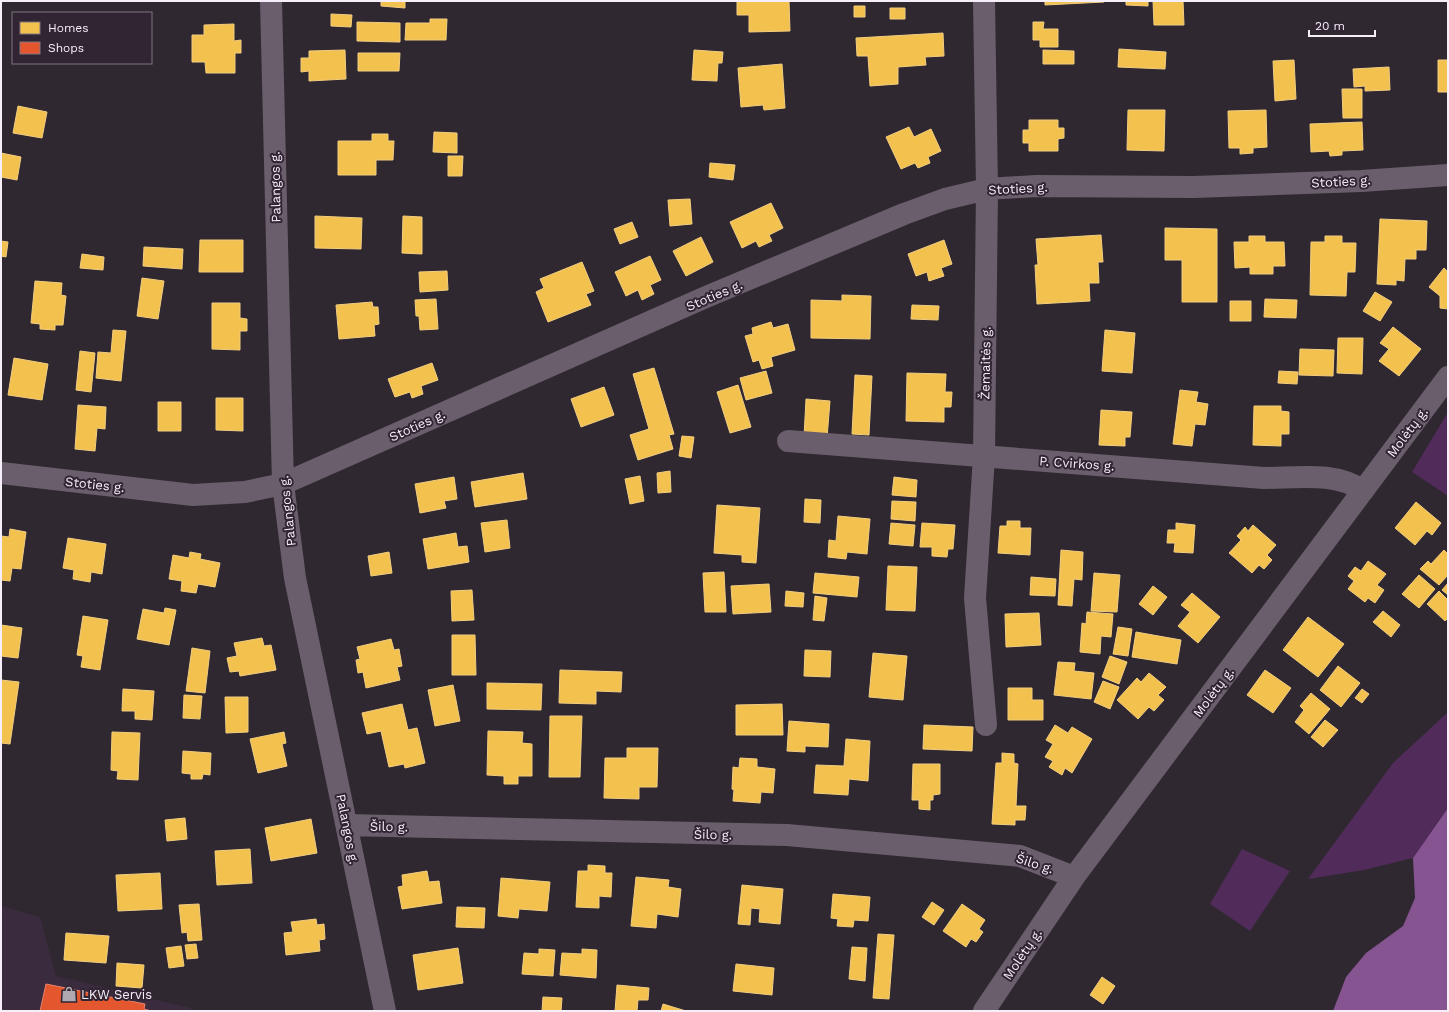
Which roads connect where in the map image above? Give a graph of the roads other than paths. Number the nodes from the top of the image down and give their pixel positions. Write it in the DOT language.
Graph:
graph roads {
  1 [pos="271,1"];
  2 [pos="984,1"];
  3 [pos="1448,175"];
  4 [pos="987,189"];
  5 [pos="1448,377"];
  6 [pos="788,441"];
  7 [pos="984,456"];
  8 [pos="1,473"];
  9 [pos="283,484"];
  10 [pos="1363,491"];
  11 [pos="986,725"];
  12 [pos="347,825"];
  13 [pos="1074,877"];
  14 [pos="385,1011"];
  15 [pos="984,1011"];
  1 -- 9 [label="street, Palangos g."];
  2 -- 4 [label="street, Žemaitės g."];
  3 -- 4 [label="street, Stoties g."];
  4 -- 7 [label="street, Žemaitės g."];
  4 -- 9 [label="street, Stoties g."];
  5 -- 10 [label="street, Molėtų g."];
  6 -- 7 [label="street, P. Cvirkos g."];
  7 -- 10 [label="street, P. Cvirkos g."];
  7 -- 11 [label="street, Žemaitės g."];
  8 -- 9 [label="street, Stoties g."];
  9 -- 12 [label="street, Palangos g."];
  10 -- 13 [label="street, Molėtų g."];
  12 -- 13 [label="street, Šilo g."];
  12 -- 14 [label="street, Palangos g."];
  13 -- 15 [label="street, Molėtų g."];
}
